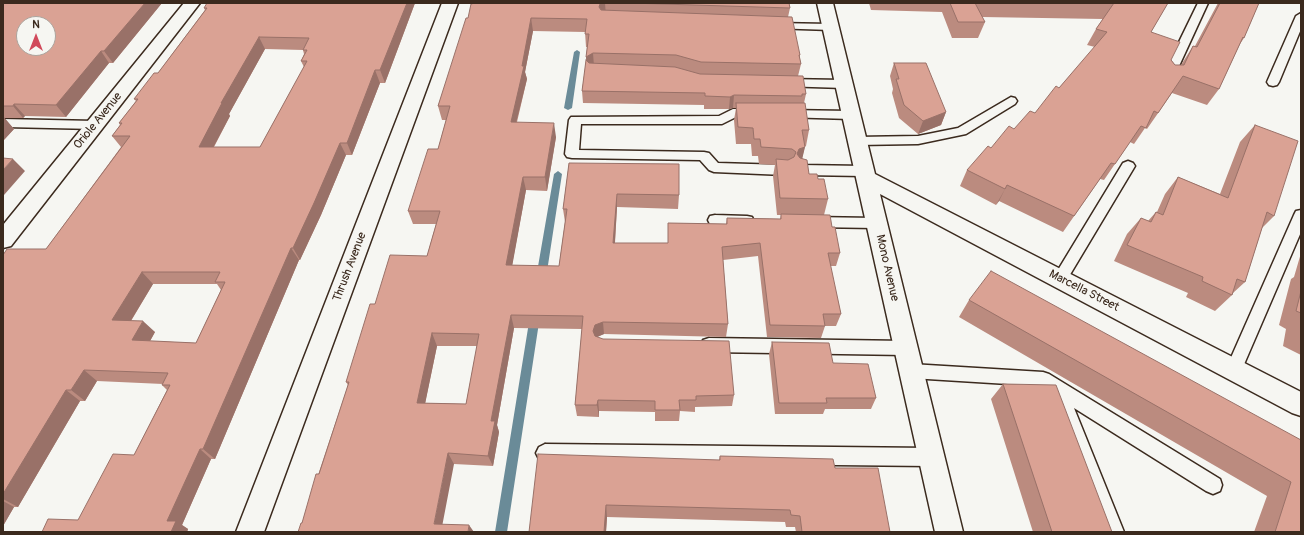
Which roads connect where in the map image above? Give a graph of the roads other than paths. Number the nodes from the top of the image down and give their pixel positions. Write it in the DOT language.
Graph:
graph roads {
  1 [pos="192,3"];
  2 [pos="450,3"];
  3 [pos="826,3"];
  4 [pos="1203,3"];
  5 [pos="1301,16"];
  6 [pos="761,25"];
  7 [pos="831,27"];
  8 [pos="1168,77"];
  9 [pos="775,82"];
  10 [pos="1273,82"];
  11 [pos="844,84"];
  12 [pos="1011,100"];
  13 [pos="851,115"];
  14 [pos="5,123"];
  15 [pos="95,125"];
  16 [pos="857,141"];
  17 [pos="1128,166"];
  18 [pos="784,170"];
  19 [pos="802,170"];
  20 [pos="865,175"];
  21 [pos="1301,215"];
  22 [pos="715,220"];
  23 [pos="761,221"];
  24 [pos="800,222"];
  25 [pos="876,223"];
  26 [pos="3,240"];
  27 [pos="1060,279"];
  28 [pos="691,344"];
  29 [pos="906,348"];
  30 [pos="1234,369"];
  31 [pos="911,371"];
  32 [pos="1043,379"];
  33 [pos="1301,405"];
  34 [pos="545,453"];
  35 [pos="931,457"];
  36 [pos="1213,485"];
  37 [pos="250,532"];
  38 [pos="949,532"];
  39 [pos="1114,532"];
  1 -- 15 [label="street, Oriole Avenue"];
  2 -- 37 [label="street, Thrush Avenue"];
  3 -- 7 [label="street, Mono Avenue"];
  4 -- 8 [label="lane"];
  5 -- 10 [label="lane"];
  6 -- 7 [label="lane"];
  7 -- 11 [label="street, Mono Avenue"];
  9 -- 11 [label="lane"];
  11 -- 13 [label="street, Mono Avenue"];
  12 -- 16 [label="lane"];
  13 -- 16 [label="street, Mono Avenue"];
  13 -- 18 [label="lane"];
  14 -- 15 [label="lane"];
  15 -- 26 [label="street, Oriole Avenue"];
  16 -- 20 [label="street, Mono Avenue"];
  17 -- 27 [label="lane"];
  19 -- 20 [label="lane"];
  20 -- 25 [label="street, Mono Avenue"];
  20 -- 27 [label="street, Marcella Street"];
  21 -- 30 [label="lane"];
  22 -- 23 [label="lane"];
  24 -- 25 [label="lane"];
  25 -- 29 [label="street, Mono Avenue"];
  27 -- 30 [label="street, Marcella Street"];
  28 -- 29 [label="lane"];
  29 -- 31 [label="street, Mono Avenue"];
  30 -- 33 [label="street, Marcella Street"];
  31 -- 32 [label="lane"];
  31 -- 35 [label="street, Mono Avenue"];
  32 -- 36 [label="lane"];
  32 -- 39 [label="lane"];
  34 -- 35 [label="lane"];
  35 -- 38 [label="street, Mono Avenue"];
}
